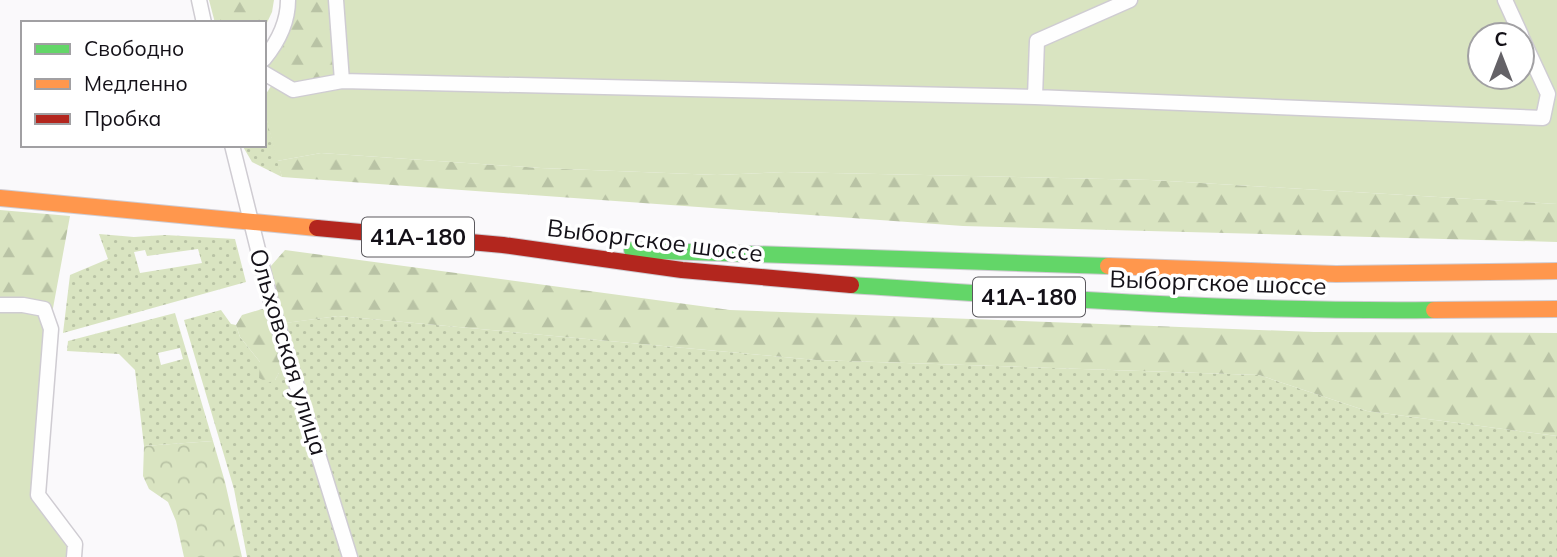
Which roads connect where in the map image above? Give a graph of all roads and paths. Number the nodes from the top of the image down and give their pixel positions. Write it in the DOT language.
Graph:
graph roads {
  1 [pos="199,0"];
  2 [pos="288,0"];
  3 [pos="336,0"];
  4 [pos="1130,0"];
  5 [pos="1505,0"];
  6 [pos="204,21"];
  7 [pos="1514,21"];
  8 [pos="266,56"];
  9 [pos="1536,68"];
  10 [pos="266,74"];
  11 [pos="342,81"];
  12 [pos="1035,97"];
  13 [pos="232,147"];
  14 [pos="0,198"];
  15 [pos="249,221"];
  16 [pos="503,245"];
  17 [pos="1557,271"];
  18 [pos="0,305"];
  19 [pos="1557,309"];
  20 [pos="74,557"];
  21 [pos="349,557"];
  1 -- 6 [label="street"];
  2 -- 8 [label="street"];
  3 -- 11 [label="street"];
  4 -- 12 [label="street"];
  5 -- 7 [label="street"];
  9 -- 12 [label="street"];
  10 -- 11 [label="street"];
  11 -- 12 [label="street"];
  13 -- 15 [label="street, Ольховская улица"];
  14 -- 15 [label="main road, Выборгское шоссе / 41А-180"];
  15 -- 16 [label="main road, Выборгское шоссе / 41А-180"];
  15 -- 21 [label="street, Ольховская улица"];
  16 -- 17 [label="main road, Выборгское шоссе / 41А-180"];
  16 -- 19 [label="main road, Выборгское шоссе / 41А-180"];
  18 -- 20 [label="street"];
}
